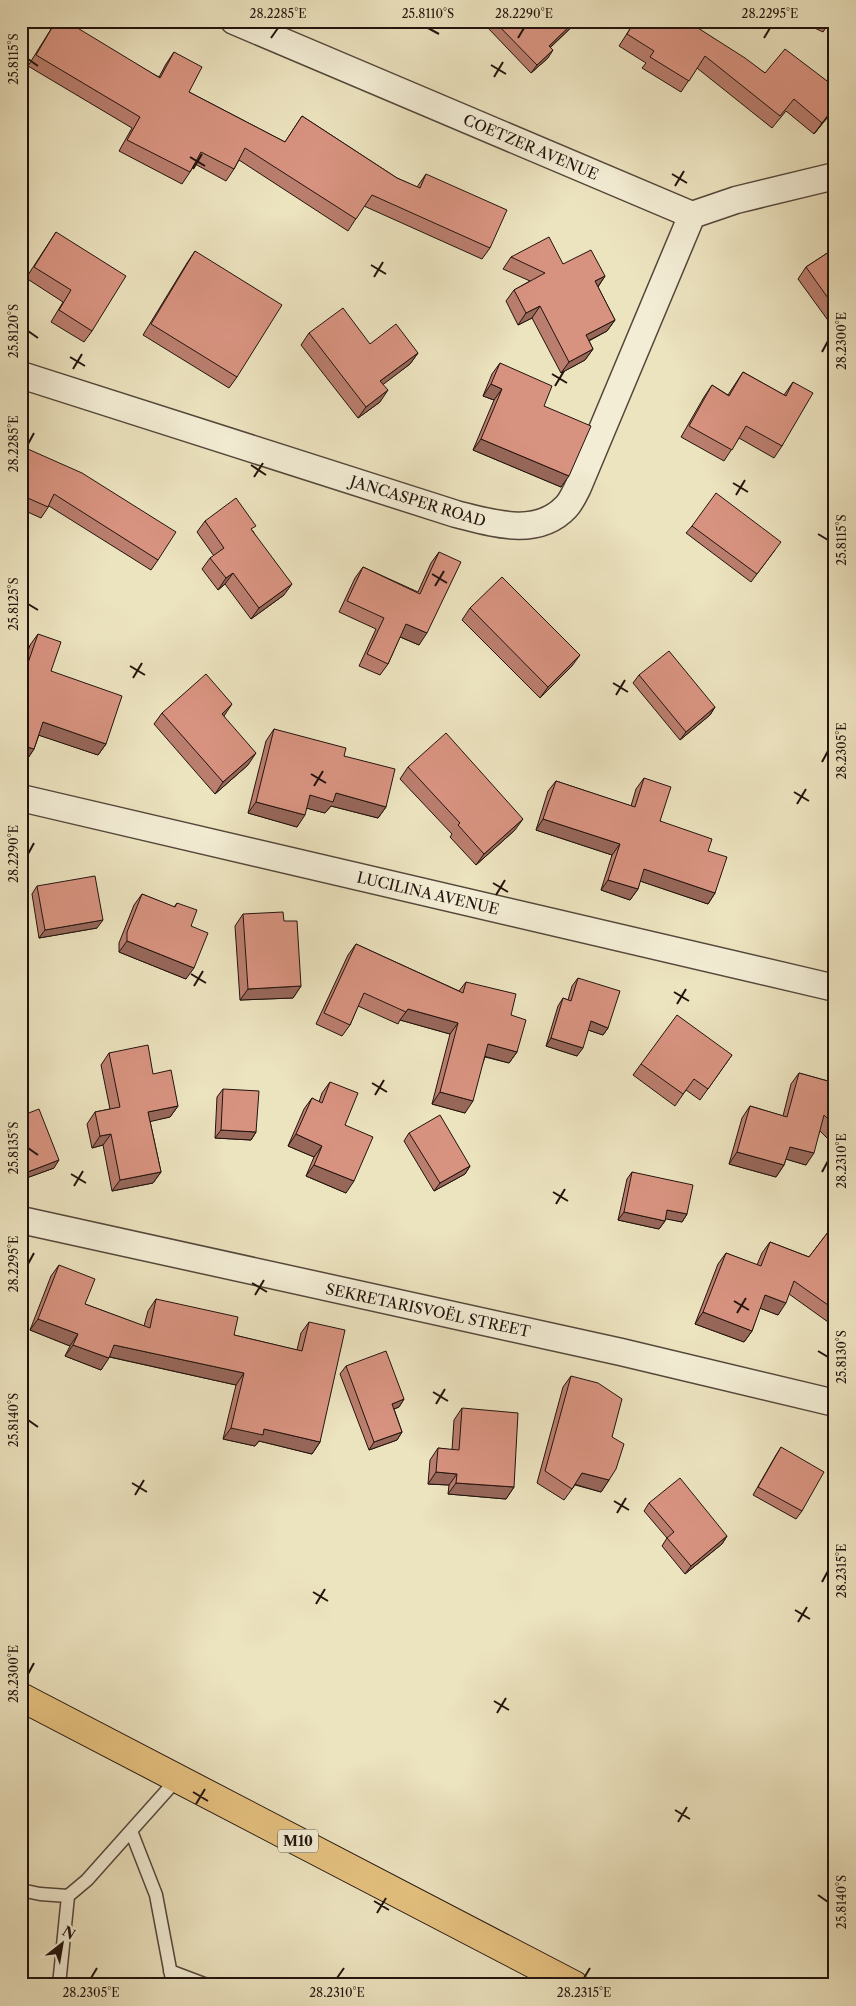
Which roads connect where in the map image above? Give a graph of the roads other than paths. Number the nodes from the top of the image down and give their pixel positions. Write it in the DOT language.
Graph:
graph roads {
  1 [pos="234,21"];
  2 [pos="835,176"];
  3 [pos="692,215"];
  4 [pos="21,375"];
  5 [pos="21,798"];
  6 [pos="835,988"];
  7 [pos="21,1220"];
  8 [pos="835,1403"];
  9 [pos="21,1697"];
  10 [pos="178,1778"];
  11 [pos="131,1831"];
  12 [pos="21,1890"];
  13 [pos="68,1896"];
  14 [pos="170,1971"];
  15 [pos="59,1985"];
  16 [pos="173,1985"];
  17 [pos="207,1985"];
  18 [pos="574,1985"];
  1 -- 3 [label="street, COETZER AVENUE"];
  2 -- 3 [label="street"];
  3 -- 4 [label="street, JANCASPER ROAD"];
  5 -- 6 [label="street, LUCILINA AVENUE"];
  7 -- 8 [label="street, SEKRETARISVOËL STREET"];
  9 -- 10 [label="main road, M10"];
  10 -- 11 [label="lane"];
  10 -- 18 [label="main road, M10"];
  11 -- 13 [label="lane"];
  11 -- 14 [label="lane"];
  12 -- 13 [label="lane"];
  13 -- 15 [label="lane"];
  14 -- 16 [label="lane"];
  14 -- 17 [label="lane"];
}
